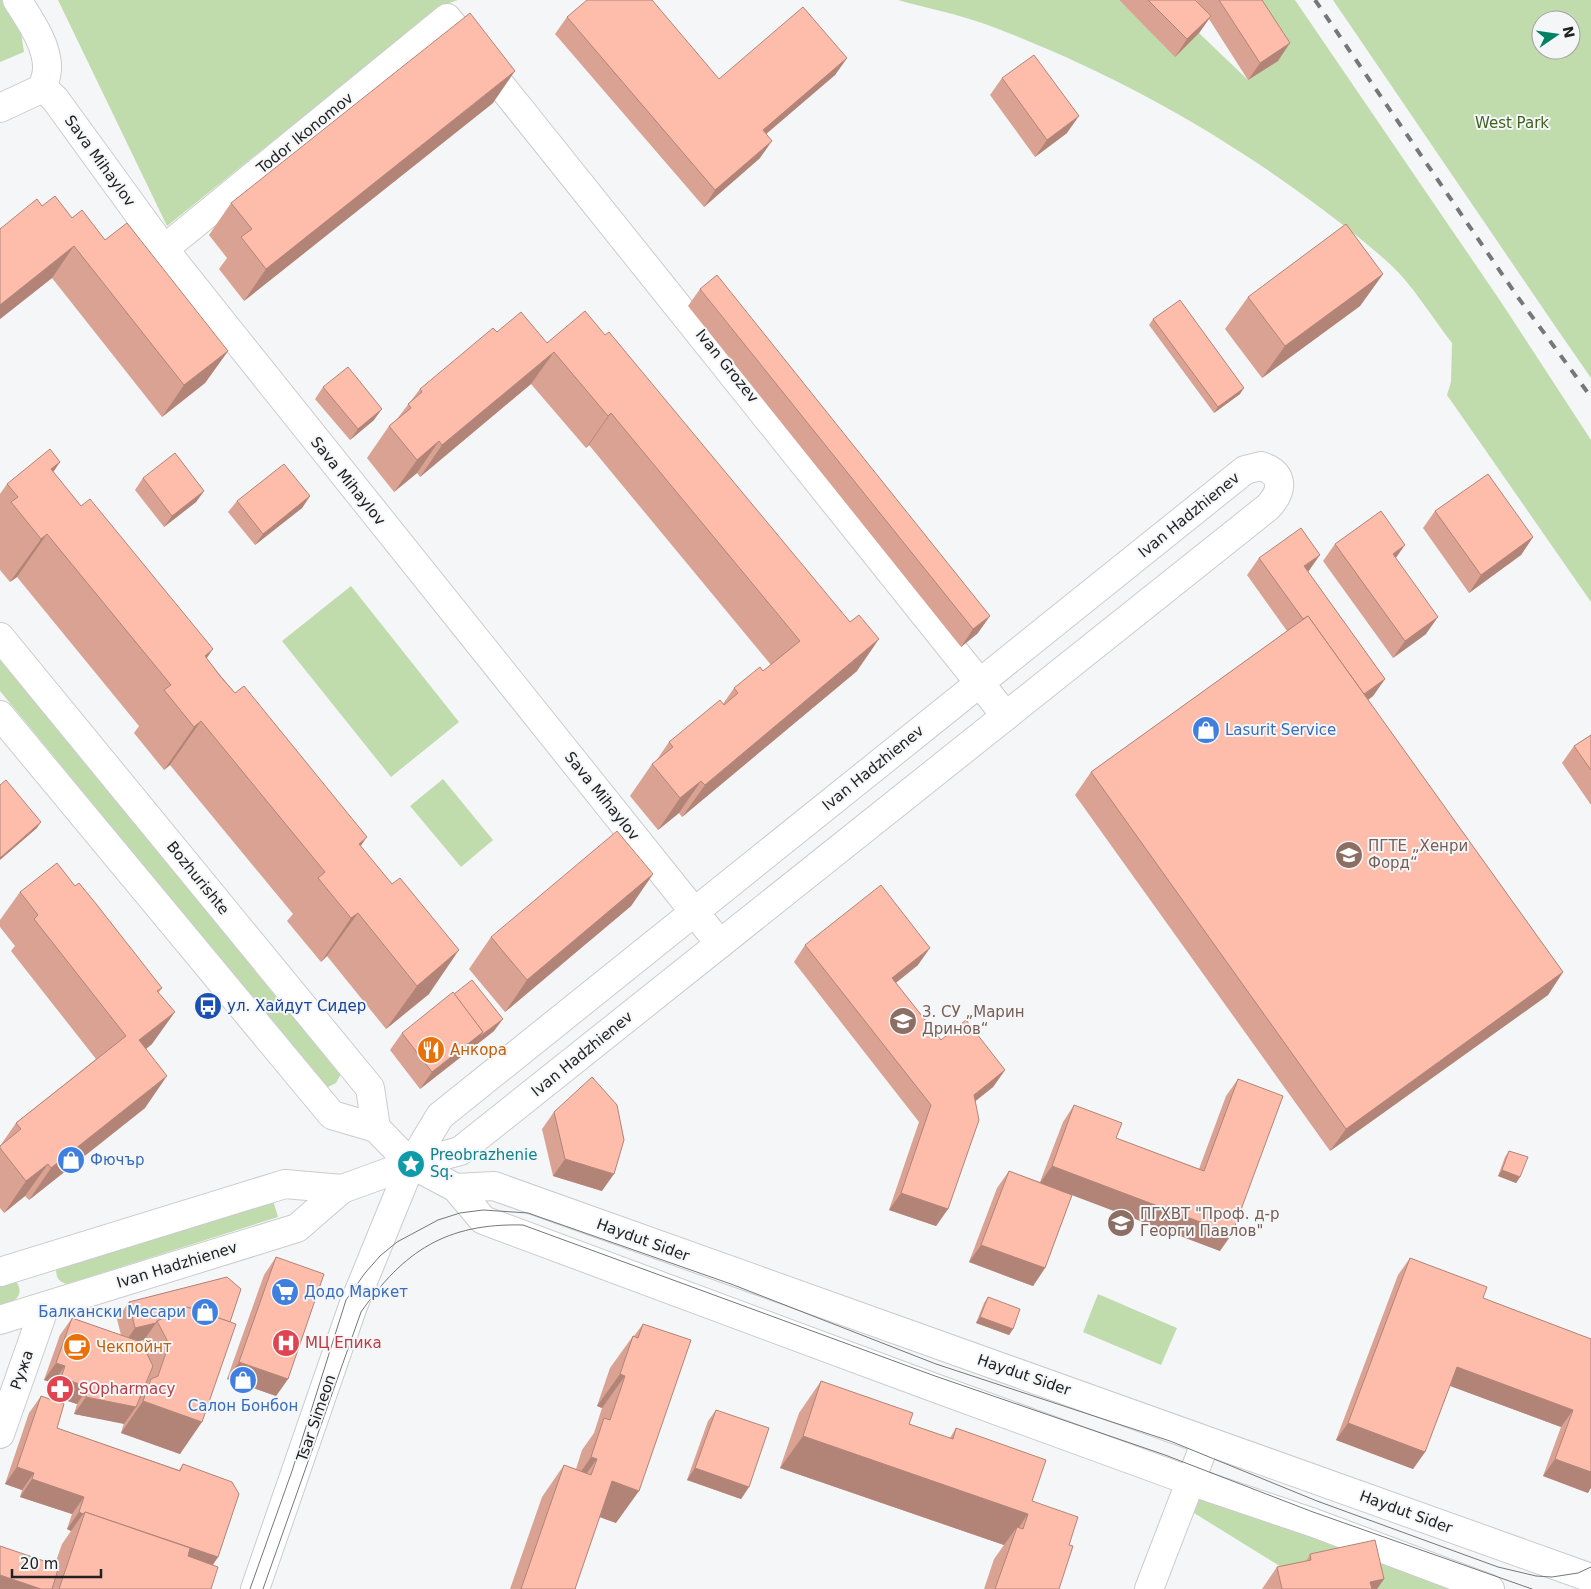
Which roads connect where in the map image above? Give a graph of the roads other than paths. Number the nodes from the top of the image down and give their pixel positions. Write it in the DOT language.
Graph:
graph roads {
  1 [pos="17,0"];
  2 [pos="447,18"];
  3 [pos="43,88"];
  4 [pos="0,108"];
  5 [pos="164,249"];
  6 [pos="0,637"];
  7 [pos="979,682"];
  8 [pos="0,715"];
  9 [pos="1006,716"];
  10 [pos="694,911"];
  11 [pos="720,944"];
  12 [pos="376,1128"];
  13 [pos="411,1164"];
  14 [pos="456,1188"];
  15 [pos="342,1189"];
  16 [pos="0,1272"];
  17 [pos="45,1306"];
  18 [pos="0,1320"];
  19 [pos="0,1434"];
  20 [pos="1206,1441"];
  21 [pos="1190,1481"];
  22 [pos="1591,1578"];
  23 [pos="255,1589"];
  24 [pos="1149,1589"];
  25 [pos="1490,1589"];
  1 -- 3 [label="street"];
  2 -- 5 [label="street, Todor Ikonomov"];
  2 -- 7 [label="street, Ivan Grozev"];
  3 -- 4 [label="street"];
  3 -- 5 [label="street, Sava Mihaylov"];
  5 -- 10 [label="street, Sava Mihaylov"];
  6 -- 12 [label="street, Bozhurishte"];
  7 -- 9 [label="street, Ivan Grozev"];
  7 -- 9 [label="street, Ivan Hadzhienev"];
  7 -- 10 [label="street, Ivan Hadzhienev"];
  8 -- 12 [label="street"];
  9 -- 11 [label="street, Ivan Hadzhienev"];
  10 -- 11 [label="street, Sava Mihaylov"];
  10 -- 13 [label="street, Ivan Hadzhienev"];
  11 -- 13 [label="street, Ivan Hadzhienev"];
  12 -- 13 [label="street"];
  13 -- 14 [label="street"];
  13 -- 15 [label="street, Ivan Hadzhienev"];
  13 -- 23 [label="street, Tsar Simeon"];
  14 -- 20 [label="street, Haydut Sider"];
  14 -- 21 [label="street"];
  15 -- 16 [label="street, Ivan Hadzhienev"];
  15 -- 17 [label="street, Ivan Hadzhienev"];
  17 -- 18 [label="street, Ivan Hadzhienev"];
  17 -- 19 [label="street, Ружа"];
  20 -- 21 [label="street"];
  20 -- 22 [label="street, Haydut Sider"];
  21 -- 24 [label="street"];
  21 -- 25 [label="street"];
}
